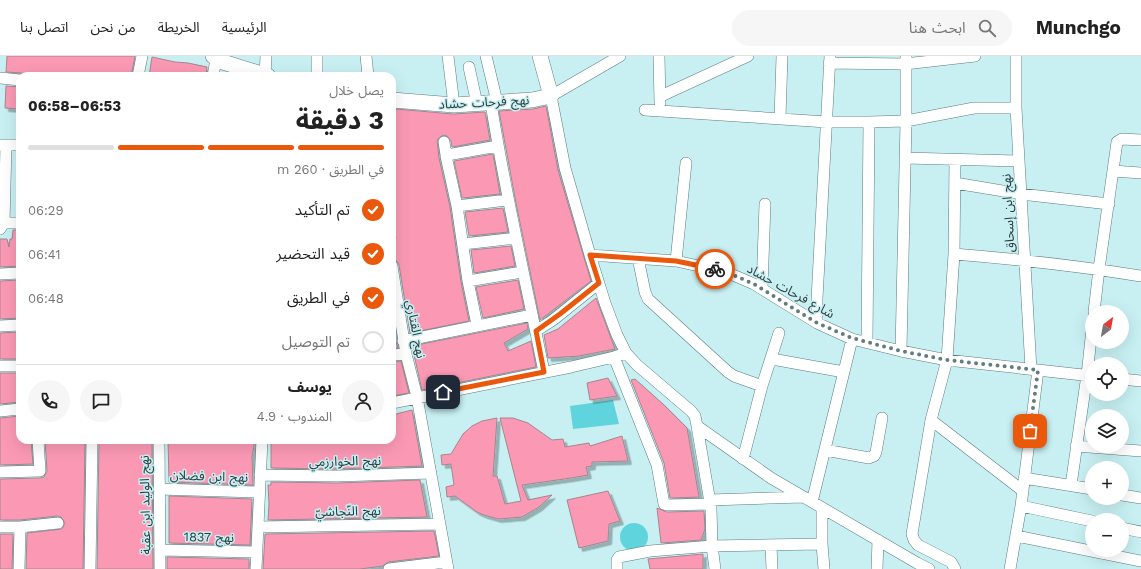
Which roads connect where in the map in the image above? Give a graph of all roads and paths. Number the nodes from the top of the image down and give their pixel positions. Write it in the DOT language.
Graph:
graph roads {
  1 [pos="142,56"];
  2 [pos="266,56"];
  3 [pos="317,56"];
  4 [pos="366,56"];
  5 [pos="448,56"];
  6 [pos="486,56"];
  7 [pos="620,56"];
  8 [pos="659,56"];
  9 [pos="748,56"];
  10 [pos="782,56"];
  11 [pos="975,56"];
  12 [pos="1016,56"];
  13 [pos="214,57"];
  14 [pos="830,60"];
  15 [pos="906,60"];
  16 [pos="542,61"];
  17 [pos="469,68"];
  18 [pos="139,72"];
  19 [pos="214,72"];
  20 [pos="256,72"];
  21 [pos="267,72"];
  22 [pos="317,72"];
  23 [pos="368,72"];
  24 [pos="0,78"];
  25 [pos="16,80"];
  26 [pos="551,96"];
  27 [pos="660,96"];
  28 [pos="396,100"];
  29 [pos="489,103"];
  30 [pos="454,106"];
  31 [pos="1016,108"];
  32 [pos="645,110"];
  33 [pos="659,110"];
  34 [pos="780,118"];
  35 [pos="906,121"];
  36 [pos="827,122"];
  37 [pos="869,122"];
  38 [pos="1141,140"];
  39 [pos="444,142"];
  40 [pos="3,145"];
  41 [pos="16,145"];
  42 [pos="498,146"];
  43 [pos="446,155"];
  44 [pos="905,158"];
  45 [pos="955,160"];
  46 [pos="1019,161"];
  47 [pos="686,164"];
  48 [pos="1113,171"];
  49 [pos="1141,173"];
  50 [pos="955,183"];
  51 [pos="1021,194"];
  52 [pos="507,200"];
  53 [pos="765,204"];
  54 [pos="1109,204"];
  55 [pos="457,206"];
  56 [pos="16,224"];
  57 [pos="2,226"];
  58 [pos="516,238"];
  59 [pos="462,244"];
  60 [pos="954,254"];
  61 [pos="590,255"];
  62 [pos="638,258"];
  63 [pos="1024,260"];
  64 [pos="676,261"];
  65 [pos="1099,269"];
  66 [pos="522,272"];
  67 [pos="16,273"];
  68 [pos="0,274"];
  69 [pos="1141,276"];
  70 [pos="468,281"];
  71 [pos="599,283"];
  72 [pos="762,289"];
  73 [pos="1095,305"];
  74 [pos="396,309"];
  75 [pos="532,315"];
  76 [pos="817,323"];
  77 [pos="16,325"];
  78 [pos="477,325"];
  79 [pos="0,326"];
  80 [pos="536,331"];
  81 [pos="779,333"];
  82 [pos="852,338"];
  83 [pos="404,341"];
  84 [pos="867,342"];
  85 [pos="901,351"];
  86 [pos="626,353"];
  87 [pos="406,354"];
  88 [pos="396,355"];
  89 [pos="614,357"];
  90 [pos="772,359"];
  91 [pos="947,360"];
  92 [pos="0,366"];
  93 [pos="16,366"];
  94 [pos="1034,369"];
  95 [pos="544,372"];
  96 [pos="844,372"];
  97 [pos="1085,375"];
  98 [pos="1129,380"];
  99 [pos="1141,381"];
  100 [pos="762,386"];
  101 [pos="417,397"];
  102 [pos="1085,398"];
  103 [pos="396,402"];
  104 [pos="16,409"];
  105 [pos="0,411"];
  106 [pos="882,418"];
  107 [pos="931,420"];
  108 [pos="697,426"];
  109 [pos="38,444"];
  110 [pos="92,444"];
  111 [pos="159,444"];
  112 [pos="262,444"];
  113 [pos="1076,446"];
  114 [pos="825,450"];
  115 [pos="1141,451"];
  116 [pos="743,459"];
  117 [pos="0,472"];
  118 [pos="430,473"];
  119 [pos="260,475"];
  120 [pos="1024,478"];
  121 [pos="1071,485"];
  122 [pos="1085,488"];
  123 [pos="159,489"];
  124 [pos="1023,491"];
  125 [pos="259,492"];
  126 [pos="1129,496"];
  127 [pos="1141,498"];
  128 [pos="807,499"];
  129 [pos="711,502"];
  130 [pos="1021,506"];
  131 [pos="822,508"];
  132 [pos="1085,520"];
  133 [pos="58,523"];
  134 [pos="439,524"];
  135 [pos="0,527"];
  136 [pos="20,527"];
  137 [pos="258,527"];
  138 [pos="1129,529"];
  139 [pos="1141,532"];
  140 [pos="1016,536"];
  141 [pos="878,540"];
  142 [pos="822,544"];
  143 [pos="771,545"];
  144 [pos="712,546"];
  145 [pos="160,550"];
  146 [pos="258,552"];
  147 [pos="1141,561"];
  148 [pos="447,566"];
  149 [pos="916,566"];
  150 [pos="19,569"];
  151 [pos="90,569"];
  152 [pos="160,569"];
  153 [pos="256,569"];
  154 [pos="389,569"];
  155 [pos="617,569"];
  156 [pos="715,569"];
  157 [pos="772,569"];
  158 [pos="824,569"];
  159 [pos="877,569"];
  160 [pos="930,569"];
  161 [pos="955,569"];
  162 [pos="1010,569"];
  1 -- 18 [label="street"];
  2 -- 21 [label="street"];
  3 -- 22 [label="street"];
  4 -- 23 [label="street"];
  5 -- 30 [label="street"];
  6 -- 29 [label="street"];
  7 -- 26 [label="street"];
  8 -- 27 [label="street"];
  9 -- 27 [label="street"];
  10 -- 34 [label="street"];
  11 -- 15 [label="street"];
  12 -- 31 [label="street, نهج ابن إسحاق"];
  13 -- 19 [label="street"];
  13 -- 20 [label="street"];
  14 -- 15 [label="street"];
  14 -- 36 [label="street"];
  15 -- 35 [label="street"];
  16 -- 26 [label="street"];
  17 -- 29 [label="street"];
  24 -- 25 [label="street"];
  26 -- 29 [label="street, نهج فرحات حشاد"];
  26 -- 61 [label="street"];
  27 -- 33 [label="street"];
  28 -- 30 [label="street, نهج فرحات حشاد"];
  29 -- 30 [label="street, نهج فرحات حشاد"];
  29 -- 42 [label="street"];
  31 -- 35 [label="street"];
  31 -- 46 [label="street, نهج ابن إسحاق"];
  32 -- 33 [label="street"];
  33 -- 34 [label="street"];
  34 -- 36 [label="street"];
  35 -- 37 [label="street"];
  35 -- 44 [label="street"];
  36 -- 37 [label="street"];
  36 -- 76 [label="street"];
  37 -- 84 [label="street"];
  38 -- 48 [label="street"];
  39 -- 43 [label="street"];
  40 -- 41 [label="street"];
  40 -- 57 [label="street"];
  42 -- 43 [label="street"];
  42 -- 52 [label="street"];
  43 -- 55 [label="street"];
  44 -- 45 [label="street"];
  44 -- 85 [label="street"];
  45 -- 46 [label="street"];
  45 -- 50 [label="street"];
  46 -- 51 [label="street, نهج ابن إسحاق"];
  47 -- 64 [label="street"];
  48 -- 49 [label="street"];
  48 -- 54 [label="street"];
  50 -- 51 [label="street"];
  50 -- 60 [label="street"];
  51 -- 54 [label="street"];
  51 -- 63 [label="street, نهج ابن إسحاق"];
  52 -- 55 [label="street"];
  52 -- 58 [label="street"];
  53 -- 72 [label="street"];
  54 -- 65 [label="street"];
  55 -- 59 [label="street"];
  56 -- 57 [label="street"];
  58 -- 59 [label="street"];
  58 -- 66 [label="street"];
  59 -- 70 [label="street"];
  60 -- 63 [label="street"];
  60 -- 91 [label="street"];
  61 -- 62 [label="street, شارع فرحات حشاد"];
  61 -- 71 [label="street"];
  62 -- 64 [label="street, شارع فرحات حشاد"];
  62 -- 100 [label="street"];
  63 -- 65 [label="street"];
  63 -- 94 [label="street, نهج ابن إسحاق"];
  64 -- 72 [label="street, شارع فرحات حشاد"];
  65 -- 69 [label="street"];
  65 -- 73 [label="street"];
  66 -- 70 [label="street"];
  66 -- 75 [label="street"];
  67 -- 68 [label="street"];
  70 -- 78 [label="street"];
  71 -- 80 [label="street"];
  71 -- 86 [label="street"];
  72 -- 76 [label="street, شارع فرحات حشاد"];
  74 -- 83 [label="street, نهج القتاري"];
  75 -- 78 [label="street"];
  75 -- 80 [label="street"];
  76 -- 82 [label="street, شارع فرحات حشاد"];
  77 -- 79 [label="street"];
  78 -- 83 [label="street"];
  80 -- 95 [label="street"];
  81 -- 90 [label="street"];
  82 -- 84 [label="street, شارع فرحات حشاد"];
  82 -- 96 [label="street"];
  83 -- 87 [label="street, نهج القتاري"];
  84 -- 85 [label="street, شارع فرحات حشاد"];
  85 -- 91 [label="street, شارع فرحات حشاد"];
  86 -- 89 [label="street"];
  86 -- 108 [label="street"];
  87 -- 88 [label="street"];
  87 -- 101 [label="street, نهج القتاري"];
  89 -- 95 [label="street"];
  89 -- 129 [label="street"];
  90 -- 96 [label="street"];
  90 -- 100 [label="street"];
  91 -- 94 [label="street, شارع فرحات حشاد"];
  91 -- 107 [label="street"];
  92 -- 93 [label="street"];
  94 -- 97 [label="street, شارع فرحات حشاد"];
  94 -- 120 [label="street, نهج ابن إسحاق"];
  95 -- 101 [label="street"];
  96 -- 114 [label="street"];
  98 -- 99 [label="street"];
  100 -- 116 [label="street"];
  101 -- 103 [label="street"];
  101 -- 118 [label="street, نهج القتاري"];
  102 -- 113 [label="street"];
  104 -- 105 [label="street"];
  106 -- 114 [label="street"];
  107 -- 124 [label="street"];
  107 -- 161 [label="street"];
  108 -- 116 [label="street"];
  108 -- 129 [label="street"];
  109 -- 117 [label="street"];
  110 -- 151 [label="street"];
  111 -- 123 [label="street, نهج الوليد ابن عقبة"];
  112 -- 119 [label="street"];
  113 -- 115 [label="street"];
  113 -- 121 [label="street"];
  114 -- 128 [label="street"];
  116 -- 128 [label="street"];
  118 -- 119 [label="street, نهج الخوارزمي"];
  118 -- 134 [label="street, نهج القتاري"];
  119 -- 125 [label="street"];
  120 -- 121 [label="street"];
  120 -- 124 [label="street, نهج ابن إسحاق"];
  121 -- 122 [label="street"];
  123 -- 125 [label="street, نهج ابن فضلان"];
  123 -- 145 [label="street, نهج الوليد ابن عقبة"];
  124 -- 130 [label="street, نهج ابن إسحاق"];
  125 -- 137 [label="street"];
  126 -- 127 [label="street"];
  128 -- 129 [label="street"];
  128 -- 131 [label="street"];
  129 -- 144 [label="street"];
  130 -- 132 [label="street"];
  130 -- 140 [label="street, نهج ابن إسحاق"];
  131 -- 141 [label="street"];
  131 -- 142 [label="street"];
  133 -- 136 [label="street"];
  134 -- 137 [label="street, نهج النّجاشيّ"];
  134 -- 148 [label="street, نهج القتاري"];
  135 -- 136 [label="street"];
  136 -- 150 [label="street"];
  137 -- 146 [label="street"];
  138 -- 139 [label="street"];
  140 -- 147 [label="street"];
  140 -- 162 [label="street, نهج ابن إسحاق"];
  141 -- 149 [label="street"];
  141 -- 159 [label="street"];
  142 -- 143 [label="street"];
  142 -- 158 [label="street"];
  143 -- 144 [label="street"];
  143 -- 157 [label="street"];
  144 -- 155 [label="street"];
  144 -- 156 [label="street"];
  145 -- 146 [label="street, نهج 1837"];
  145 -- 152 [label="street, نهج الوليد ابن عقبة"];
  146 -- 153 [label="street"];
  148 -- 154 [label="street"];
  149 -- 160 [label="street"];
}
